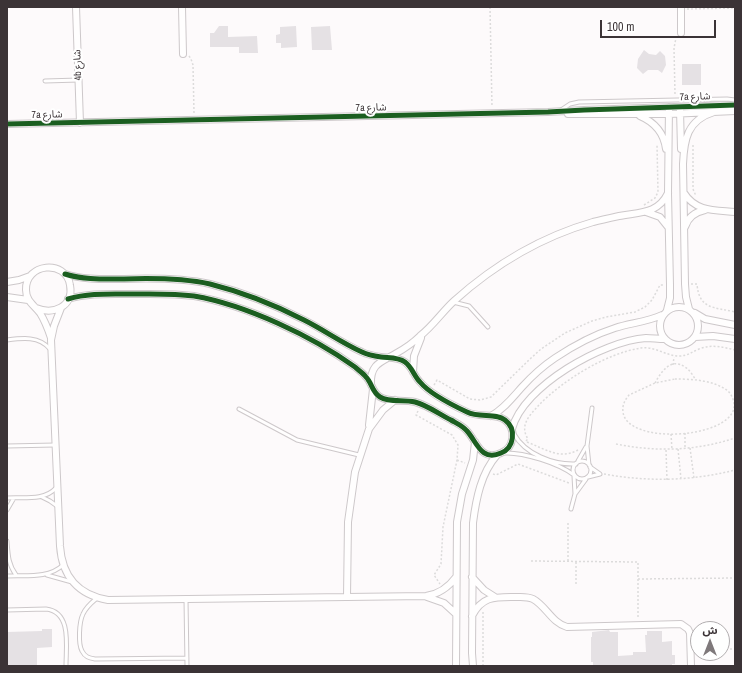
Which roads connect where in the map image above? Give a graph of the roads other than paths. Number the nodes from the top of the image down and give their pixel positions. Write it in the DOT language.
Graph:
graph roads {
  1 [pos="76,7"];
  2 [pos="182,7"];
  3 [pos="681,8"];
  4 [pos="681,33"];
  5 [pos="183,54"];
  6 [pos="79,80"];
  7 [pos="45,81"];
  8 [pos="735,100"];
  9 [pos="735,105"];
  10 [pos="669,110"];
  11 [pos="680,110"];
  12 [pos="560,111"];
  13 [pos="735,111"];
  14 [pos="548,112"];
  15 [pos="714,112"];
  16 [pos="634,114"];
  17 [pos="80,123"];
  18 [pos="7,124"];
  19 [pos="668,162"];
  20 [pos="683,164"];
  21 [pos="668,193"];
  22 [pos="684,193"];
  23 [pos="705,210"];
  24 [pos="644,212"];
  25 [pos="735,212"];
  26 [pos="669,229"];
  27 [pos="684,229"];
  28 [pos="64,274"];
  29 [pos="30,276"];
  30 [pos="7,282"];
  31 [pos="7,297"];
  32 [pos="68,299"];
  33 [pos="28,300"];
  34 [pos="453,302"];
  35 [pos="36,308"];
  36 [pos="61,308"];
  37 [pos="667,310"];
  38 [pos="691,311"];
  39 [pos="662,315"];
  40 [pos="735,325"];
  41 [pos="488,327"];
  42 [pos="422,335"];
  43 [pos="695,337"];
  44 [pos="664,339"];
  45 [pos="735,339"];
  46 [pos="7,340"];
  47 [pos="51,340"];
  48 [pos="52,350"];
  49 [pos="387,358"];
  50 [pos="413,372"];
  51 [pos="372,386"];
  52 [pos="395,400"];
  53 [pos="592,408"];
  54 [pos="239,409"];
  55 [pos="490,417"];
  56 [pos="369,429"];
  57 [pos="512,430"];
  58 [pos="475,442"];
  59 [pos="55,445"];
  60 [pos="7,446"];
  61 [pos="586,446"];
  62 [pos="500,454"];
  63 [pos="359,455"];
  64 [pos="546,460"];
  65 [pos="576,463"];
  66 [pos="590,466"];
  67 [pos="574,475"];
  68 [pos="587,478"];
  69 [pos="57,487"];
  70 [pos="575,494"];
  71 [pos="42,497"];
  72 [pos="7,498"];
  73 [pos="14,498"];
  74 [pos="58,506"];
  75 [pos="571,509"];
  76 [pos="7,510"];
  77 [pos="7,541"];
  78 [pos="7,560"];
  79 [pos="63,566"];
  80 [pos="16,575"];
  81 [pos="47,575"];
  82 [pos="7,576"];
  83 [pos="456,577"];
  84 [pos="472,577"];
  85 [pos="73,582"];
  86 [pos="426,596"];
  87 [pos="347,597"];
  88 [pos="495,597"];
  89 [pos="97,598"];
  90 [pos="186,600"];
  91 [pos="7,610"];
  92 [pos="456,614"];
  93 [pos="472,616"];
  94 [pos="187,658"];
  95 [pos="66,666"];
  96 [pos="187,666"];
  97 [pos="457,666"];
  98 [pos="472,666"];
  99 [pos="691,666"];
  1 -- 6 [label="street, 4b شارع"];
  2 -- 5 [label="street"];
  3 -- 4 [label="street"];
  6 -- 7 [label="lane"];
  6 -- 17 [label="street, 4b شارع"];
  8 -- 12 [label="lane"];
  9 -- 11 [label="street, 7a شارع"];
  10 -- 11 [label="street, 7a شارع"];
  10 -- 12 [label="street, 7a شارع"];
  10 -- 16 [label="street, 7a شارع"];
  10 -- 19 [label="street"];
  11 -- 15 [label="street, 7a شارع"];
  11 -- 20 [label="street"];
  12 -- 14 [label="street, 7a شارع"];
  13 -- 15 [label="street, 7a شارع"];
  14 -- 16 [label="street, 7a شارع"];
  14 -- 17 [label="street, 7a شارع"];
  15 -- 20 [label="street"];
  16 -- 19 [label="street"];
  17 -- 18 [label="street, 7a شارع"];
  19 -- 21 [label="street"];
  20 -- 22 [label="street"];
  21 -- 24 [label="street"];
  21 -- 26 [label="street"];
  22 -- 23 [label="street"];
  22 -- 27 [label="street"];
  23 -- 25 [label="street"];
  23 -- 27 [label="street"];
  24 -- 26 [label="street"];
  24 -- 34 [label="street"];
  26 -- 37 [label="street"];
  27 -- 38 [label="street"];
  28 -- 29 [label="street"];
  28 -- 32 [label="street"];
  28 -- 49 [label="street"];
  29 -- 30 [label="street"];
  29 -- 33 [label="street"];
  31 -- 33 [label="street"];
  32 -- 36 [label="street"];
  32 -- 51 [label="street"];
  33 -- 35 [label="street"];
  34 -- 41 [label="lane"];
  34 -- 42 [label="street"];
  35 -- 36 [label="street"];
  35 -- 47 [label="street"];
  36 -- 47 [label="street"];
  37 -- 38 [label="street"];
  37 -- 39 [label="street"];
  38 -- 40 [label="street"];
  38 -- 43 [label="street"];
  39 -- 44 [label="street"];
  39 -- 55 [label="street"];
  42 -- 49 [label="street"];
  42 -- 50 [label="street"];
  43 -- 44 [label="street"];
  43 -- 45 [label="street"];
  44 -- 57 [label="street"];
  46 -- 48 [label="lane"];
  47 -- 48 [label="street"];
  48 -- 59 [label="street"];
  49 -- 50 [label="street"];
  49 -- 51 [label="street"];
  50 -- 55 [label="street"];
  51 -- 52 [label="street"];
  51 -- 56 [label="street"];
  52 -- 56 [label="street"];
  52 -- 58 [label="street"];
  53 -- 61 [label="lane"];
  54 -- 63 [label="lane"];
  55 -- 57 [label="street"];
  56 -- 63 [label="street"];
  57 -- 62 [label="street"];
  57 -- 64 [label="lane"];
  58 -- 62 [label="street"];
  58 -- 83 [label="street"];
  59 -- 60 [label="lane"];
  59 -- 69 [label="street"];
  61 -- 65 [label="lane"];
  61 -- 66 [label="lane"];
  62 -- 64 [label="lane"];
  62 -- 84 [label="street"];
  63 -- 87 [label="street"];
  64 -- 65 [label="lane"];
  64 -- 67 [label="lane"];
  65 -- 66 [label="lane"];
  65 -- 67 [label="lane"];
  66 -- 68 [label="lane"];
  66 -- 68 [label="lane"];
  67 -- 68 [label="lane"];
  67 -- 70 [label="lane"];
  68 -- 70 [label="lane"];
  69 -- 71 [label="lane"];
  69 -- 74 [label="street"];
  70 -- 75 [label="lane"];
  71 -- 73 [label="lane"];
  71 -- 74 [label="lane"];
  72 -- 73 [label="lane"];
  73 -- 76 [label="lane"];
  74 -- 79 [label="street"];
  77 -- 78 [label="lane"];
  78 -- 80 [label="lane"];
  79 -- 81 [label="lane"];
  79 -- 85 [label="street"];
  80 -- 81 [label="lane"];
  80 -- 82 [label="lane"];
  81 -- 85 [label="lane"];
  83 -- 86 [label="street"];
  83 -- 92 [label="street"];
  84 -- 88 [label="street"];
  84 -- 93 [label="street"];
  85 -- 89 [label="street"];
  86 -- 87 [label="street"];
  86 -- 92 [label="street"];
  87 -- 90 [label="street"];
  88 -- 93 [label="street"];
  88 -- 99 [label="street"];
  89 -- 90 [label="street"];
  89 -- 94 [label="lane"];
  90 -- 94 [label="lane"];
  91 -- 95 [label="lane"];
  92 -- 97 [label="street"];
  93 -- 98 [label="street"];
  94 -- 96 [label="lane"];
}
